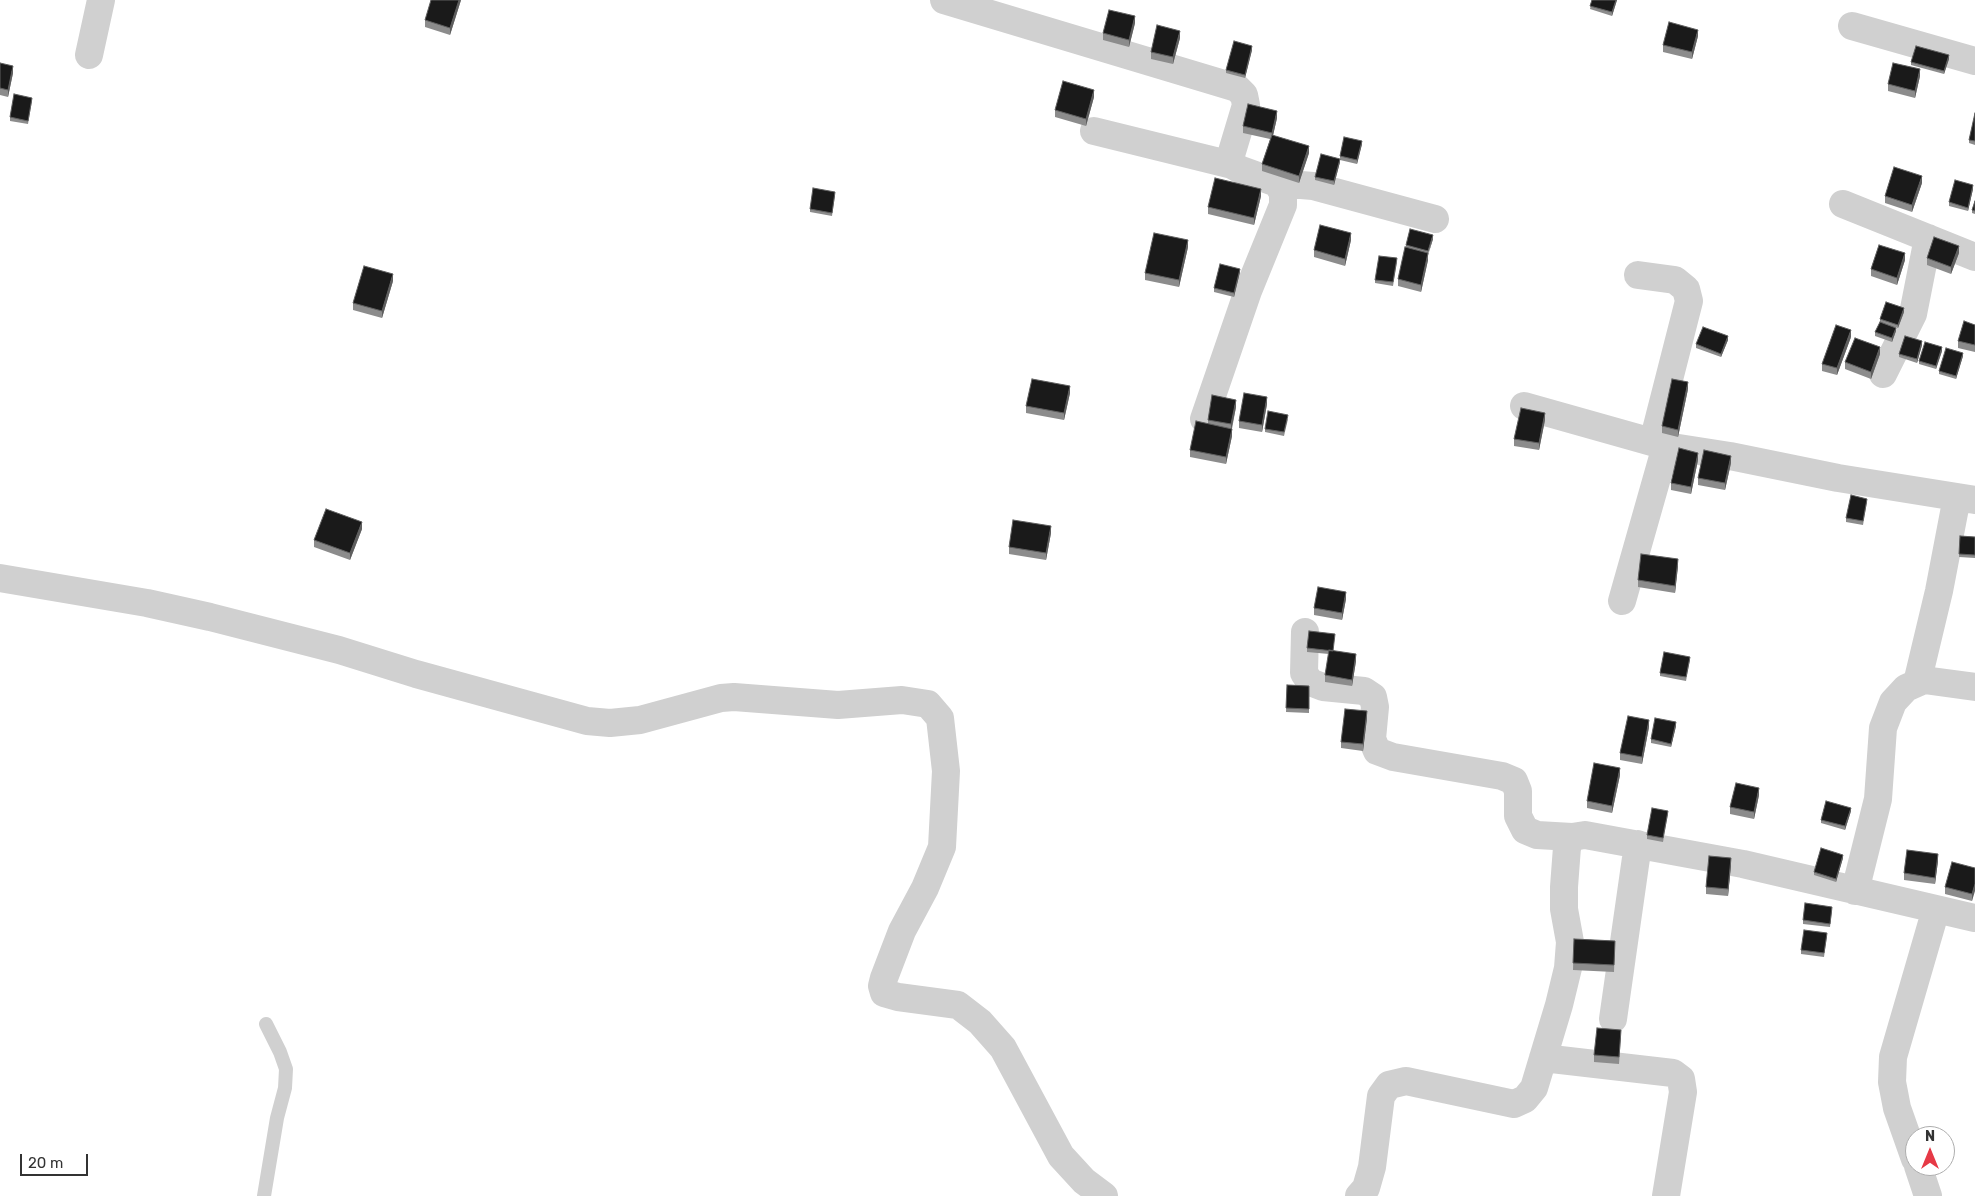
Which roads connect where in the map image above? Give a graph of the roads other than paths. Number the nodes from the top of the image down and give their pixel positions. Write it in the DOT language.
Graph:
graph roads {
  1 [pos="101,0"];
  2 [pos="944,0"];
  3 [pos="1852,26"];
  4 [pos="88,55"];
  5 [pos="1975,61"];
  6 [pos="1094,131"];
  7 [pos="1232,165"];
  8 [pos="1277,183"];
  9 [pos="1843,204"];
  10 [pos="1435,219"];
  11 [pos="1928,238"];
  12 [pos="1975,257"];
  13 [pos="1638,275"];
  14 [pos="1884,374"];
  15 [pos="1524,406"];
  16 [pos="1204,419"];
  17 [pos="1660,444"];
  18 [pos="1966,499"];
  19 [pos="0,578"];
  20 [pos="1622,601"];
  21 [pos="1305,632"];
  22 [pos="1917,683"];
  23 [pos="1975,687"];
  24 [pos="1572,837"];
  25 [pos="1638,844"];
  26 [pos="1855,891"];
  27 [pos="1936,909"];
  28 [pos="1975,918"];
  29 [pos="1613,1019"];
  30 [pos="266,1024"];
  31 [pos="1543,1058"];
  32 [pos="1905,1131"];
  33 [pos="1921,1176"];
  34 [pos="264,1196"];
  35 [pos="1104,1196"];
  36 [pos="1359,1196"];
  37 [pos="1666,1196"];
  38 [pos="1928,1196"];
  1 -- 4 [label="street"];
  2 -- 7 [label="street"];
  3 -- 5 [label="street"];
  6 -- 7 [label="street"];
  7 -- 8 [label="street"];
  8 -- 10 [label="street"];
  8 -- 16 [label="street"];
  9 -- 11 [label="street"];
  11 -- 12 [label="street"];
  11 -- 14 [label="street"];
  13 -- 17 [label="street"];
  15 -- 17 [label="street"];
  17 -- 18 [label="street"];
  17 -- 20 [label="street"];
  18 -- 22 [label="street"];
  19 -- 35 [label="street"];
  21 -- 24 [label="street"];
  22 -- 23 [label="street"];
  22 -- 26 [label="street"];
  24 -- 25 [label="street"];
  24 -- 31 [label="street"];
  25 -- 26 [label="street"];
  25 -- 29 [label="street"];
  26 -- 27 [label="street"];
  27 -- 28 [label="street"];
  27 -- 32 [label="street"];
  30 -- 34 [label="lane"];
  31 -- 36 [label="street"];
  31 -- 37 [label="street"];
  33 -- 38 [label="street"];
}
